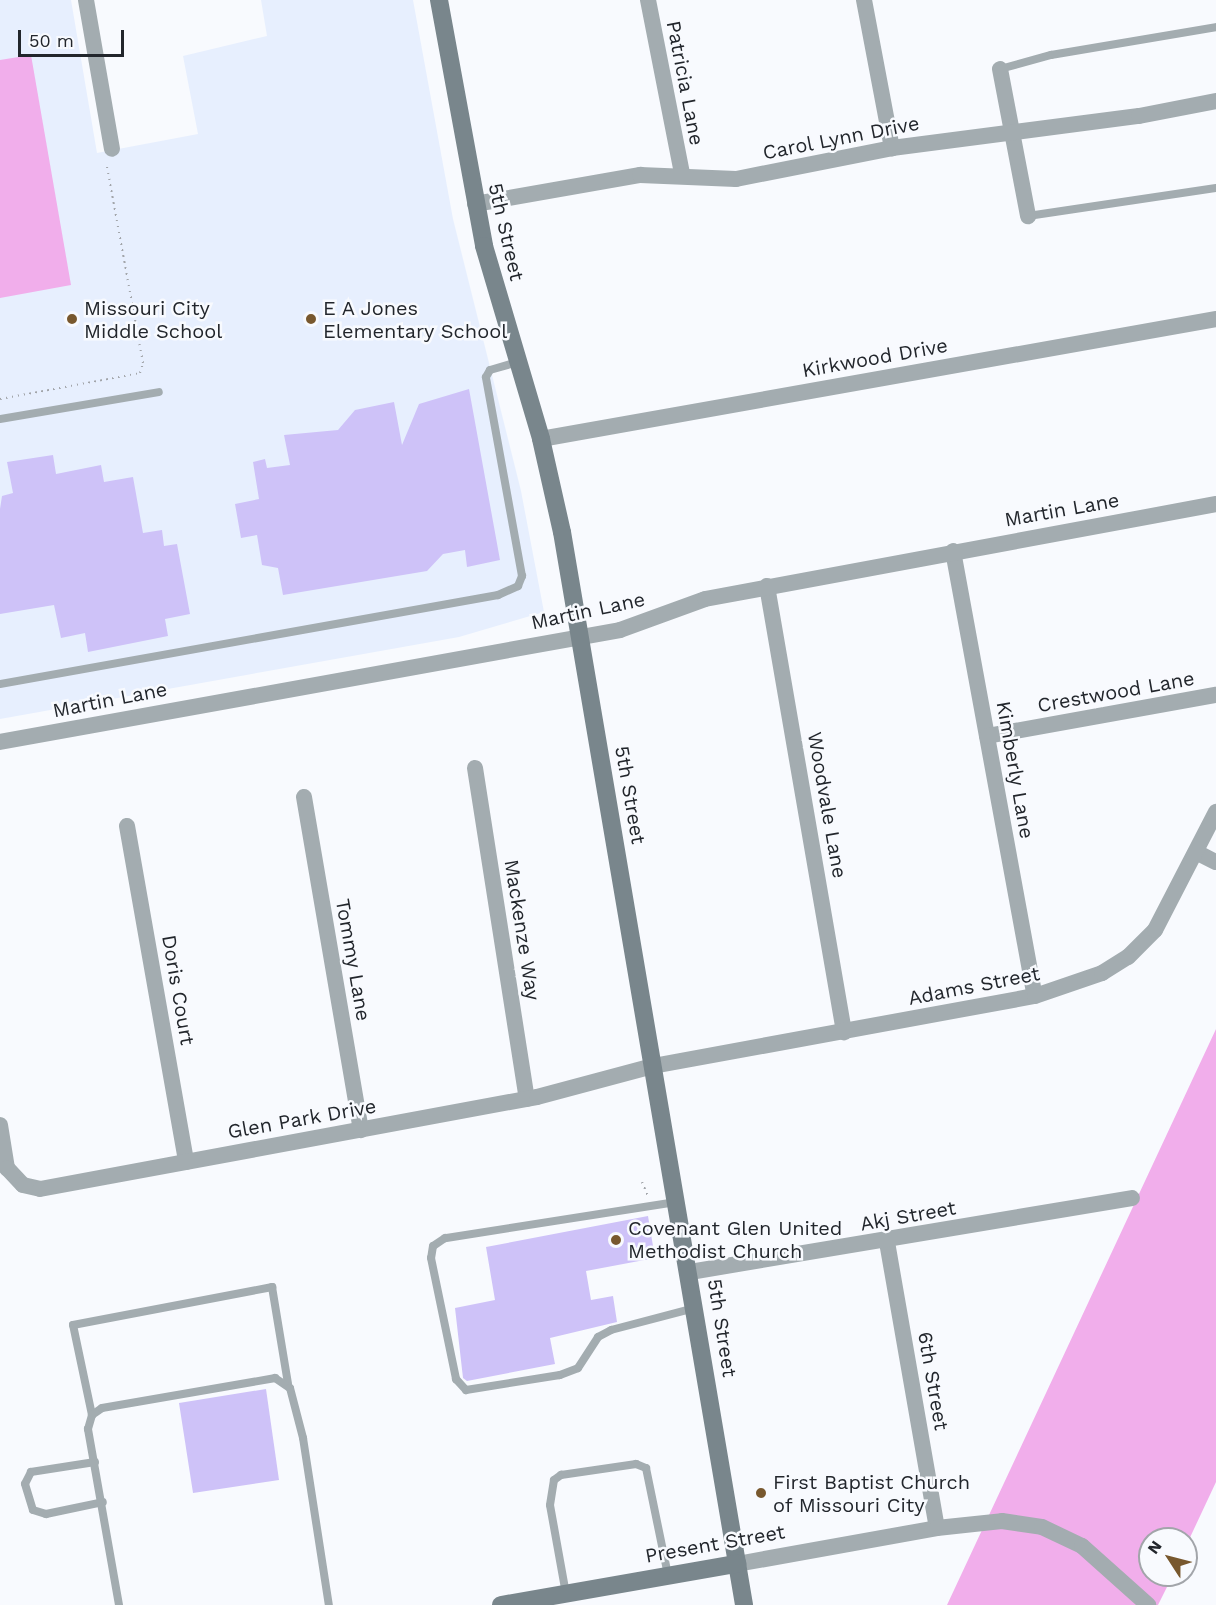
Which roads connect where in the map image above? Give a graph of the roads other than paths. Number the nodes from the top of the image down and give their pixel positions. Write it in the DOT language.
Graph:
graph roads {
  1 [pos="86,0"];
  2 [pos="439,0"];
  3 [pos="648,0"];
  4 [pos="864,0"];
  5 [pos="1216,27"];
  6 [pos="1000,69"];
  7 [pos="1216,101"];
  8 [pos="1011,131"];
  9 [pos="892,148"];
  10 [pos="108,151"];
  11 [pos="682,174"];
  12 [pos="1216,188"];
  13 [pos="475,204"];
  14 [pos="1028,216"];
  15 [pos="1216,319"];
  16 [pos="518,362"];
  17 [pos="159,392"];
  18 [pos="0,419"];
  19 [pos="541,439"];
  20 [pos="1216,504"];
  21 [pos="953,551"];
  22 [pos="767,586"];
  23 [pos="579,636"];
  24 [pos="0,684"];
  25 [pos="1216,695"];
  26 [pos="987,736"];
  27 [pos="0,742"];
  28 [pos="475,768"];
  29 [pos="304,797"];
  30 [pos="1216,812"];
  31 [pos="127,826"];
  32 [pos="1198,853"];
  33 [pos="1216,862"];
  34 [pos="1035,996"];
  35 [pos="844,1032"];
  36 [pos="653,1066"];
  37 [pos="527,1099"];
  38 [pos="0,1125"];
  39 [pos="361,1130"];
  40 [pos="186,1162"];
  41 [pos="1132,1197"];
  42 [pos="677,1202"];
  43 [pos="887,1242"];
  44 [pos="690,1272"];
  45 [pos="696,1308"];
  46 [pos="288,1384"];
  47 [pos="92,1415"];
  48 [pos="95,1461"];
  49 [pos="103,1502"];
  50 [pos="937,1528"];
  51 [pos="736,1564"];
  52 [pos="668,1575"];
  53 [pos="566,1594"];
  54 [pos="119,1605"];
  55 [pos="329,1605"];
  56 [pos="501,1605"];
  57 [pos="744,1605"];
  58 [pos="1148,1605"];
  1 -- 10 [label="street"];
  2 -- 13 [label="main road, 5th Street"];
  3 -- 11 [label="street, Patricia Lane"];
  4 -- 9 [label="street"];
  5 -- 6 [label="lane"];
  6 -- 8 [label="street"];
  7 -- 8 [label="street, Carol Lynn Drive"];
  8 -- 9 [label="street, Carol Lynn Drive"];
  8 -- 14 [label="street"];
  9 -- 11 [label="street, Carol Lynn Drive"];
  11 -- 13 [label="street, Carol Lynn Drive"];
  12 -- 14 [label="lane"];
  13 -- 16 [label="main road, 5th Street"];
  15 -- 19 [label="street, Kirkwood Drive"];
  16 -- 19 [label="main road, 5th Street"];
  16 -- 24 [label="lane"];
  17 -- 18 [label="lane"];
  19 -- 23 [label="main road, 5th Street"];
  20 -- 21 [label="street, Martin Lane"];
  21 -- 22 [label="street, Martin Lane"];
  21 -- 26 [label="street, Kimberly Lane"];
  22 -- 23 [label="street, Martin Lane"];
  22 -- 35 [label="street, Woodvale Lane"];
  23 -- 27 [label="street, Martin Lane"];
  23 -- 36 [label="main road, 5th Street"];
  25 -- 26 [label="street, Crestwood Lane"];
  26 -- 34 [label="street, Kimberly Lane"];
  28 -- 37 [label="street, Mackenze Way"];
  29 -- 39 [label="street, Tommy Lane"];
  30 -- 32 [label="street, Adams Street"];
  31 -- 40 [label="street, Doris Court"];
  32 -- 33 [label="street"];
  32 -- 34 [label="street, Adams Street"];
  34 -- 35 [label="street, Adams Street"];
  35 -- 36 [label="street, Adams Street"];
  36 -- 37 [label="street, Glen Park Drive"];
  36 -- 42 [label="main road, 5th Street"];
  37 -- 39 [label="street, Glen Park Drive"];
  38 -- 40 [label="street, Glen Park Drive"];
  39 -- 40 [label="street, Glen Park Drive"];
  41 -- 43 [label="street, Akj Street"];
  42 -- 44 [label="main road, 5th Street"];
  42 -- 45 [label="lane"];
  43 -- 44 [label="street, Akj Street"];
  43 -- 50 [label="street, 6th Street"];
  44 -- 45 [label="main road, 5th Street"];
  45 -- 51 [label="main road, 5th Street"];
  46 -- 47 [label="lane"];
  46 -- 47 [label="lane"];
  46 -- 55 [label="lane"];
  47 -- 48 [label="lane"];
  48 -- 49 [label="lane"];
  48 -- 49 [label="lane"];
  49 -- 54 [label="lane"];
  50 -- 51 [label="street, Present Street"];
  50 -- 58 [label="street, Present Street"];
  51 -- 52 [label="main road, Present Street"];
  51 -- 57 [label="main road, 5th Street"];
  52 -- 53 [label="main road, Present Street"];
  52 -- 53 [label="lane"];
  53 -- 56 [label="main road, Present Street"];
}
